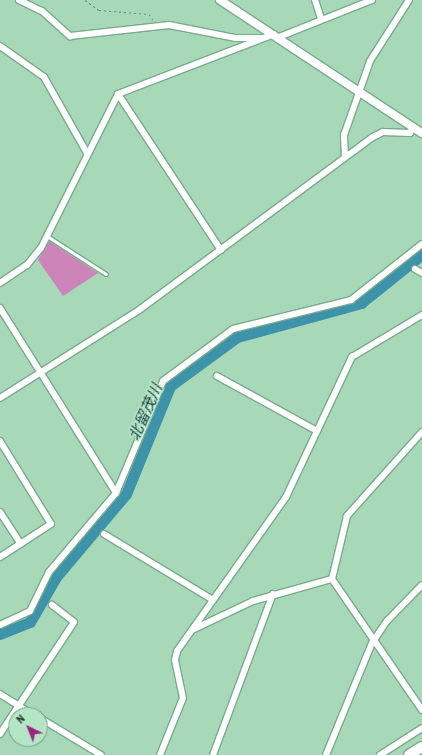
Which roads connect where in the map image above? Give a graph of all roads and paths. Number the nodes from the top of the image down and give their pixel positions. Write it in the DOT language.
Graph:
graph roads {
  1 [pos="19,0"];
  2 [pos="85,0"];
  3 [pos="220,0"];
  4 [pos="314,0"];
  5 [pos="372,0"];
  6 [pos="409,0"];
  7 [pos="321,19"];
  8 [pos="155,25"];
  9 [pos="277,35"];
  10 [pos="267,38"];
  11 [pos="0,46"];
  12 [pos="358,92"];
  13 [pos="118,94"];
  14 [pos="413,127"];
  15 [pos="422,133"];
  16 [pos="87,153"];
  17 [pos="345,157"];
  18 [pos="47,236"];
  19 [pos="422,244"];
  20 [pos="220,250"];
  21 [pos="415,269"];
  22 [pos="422,273"];
  23 [pos="106,274"];
  24 [pos="0,283"];
  25 [pos="0,308"];
  26 [pos="422,316"];
  27 [pos="38,374"];
  28 [pos="217,376"];
  29 [pos="0,398"];
  30 [pos="317,431"];
  31 [pos="422,432"];
  32 [pos="0,441"];
  33 [pos="116,493"];
  34 [pos="0,512"];
  35 [pos="104,534"];
  36 [pos="20,544"];
  37 [pos="0,557"];
  38 [pos="332,579"];
  39 [pos="422,585"];
  40 [pos="272,594"];
  41 [pos="213,600"];
  42 [pos="52,605"];
  43 [pos="0,625"];
  44 [pos="192,629"];
  45 [pos="372,643"];
  46 [pos="0,694"];
  47 [pos="19,706"];
  48 [pos="422,710"];
  49 [pos="48,723"];
  50 [pos="422,728"];
  51 [pos="0,734"];
  52 [pos="422,747"];
  53 [pos="101,755"];
  54 [pos="160,755"];
  55 [pos="214,755"];
  56 [pos="326,755"];
  57 [pos="380,755"];
  58 [pos="409,755"];
  1 -- 8 [label="street"];
  2 -- 8 [label="path"];
  3 -- 9 [label="street"];
  4 -- 7 [label="street"];
  5 -- 7 [label="street"];
  6 -- 12 [label="street"];
  7 -- 9 [label="street"];
  8 -- 10 [label="street"];
  9 -- 10 [label="street"];
  9 -- 12 [label="street"];
  10 -- 13 [label="street"];
  11 -- 16 [label="street"];
  12 -- 14 [label="street"];
  12 -- 17 [label="street"];
  13 -- 16 [label="street"];
  13 -- 20 [label="street"];
  14 -- 15 [label="street"];
  14 -- 17 [label="street"];
  16 -- 18 [label="street"];
  17 -- 20 [label="street"];
  18 -- 23 [label="lane"];
  18 -- 24 [label="street"];
  19 -- 33 [label="street"];
  20 -- 27 [label="street"];
  21 -- 22 [label="street"];
  25 -- 27 [label="street"];
  26 -- 30 [label="street"];
  27 -- 29 [label="street"];
  27 -- 33 [label="street"];
  28 -- 30 [label="street"];
  30 -- 41 [label="street"];
  31 -- 38 [label="street"];
  32 -- 36 [label="street"];
  33 -- 43 [label="street"];
  34 -- 36 [label="street"];
  35 -- 41 [label="street"];
  36 -- 37 [label="street"];
  38 -- 40 [label="street"];
  38 -- 45 [label="street"];
  39 -- 45 [label="street"];
  40 -- 44 [label="street"];
  40 -- 55 [label="street"];
  41 -- 44 [label="street"];
  42 -- 47 [label="street"];
  44 -- 54 [label="street"];
  45 -- 48 [label="street"];
  45 -- 56 [label="street"];
  46 -- 47 [label="street"];
  47 -- 51 [label="street"];
  49 -- 53 [label="street"];
  50 -- 57 [label="street"];
  52 -- 58 [label="highway"];
}
